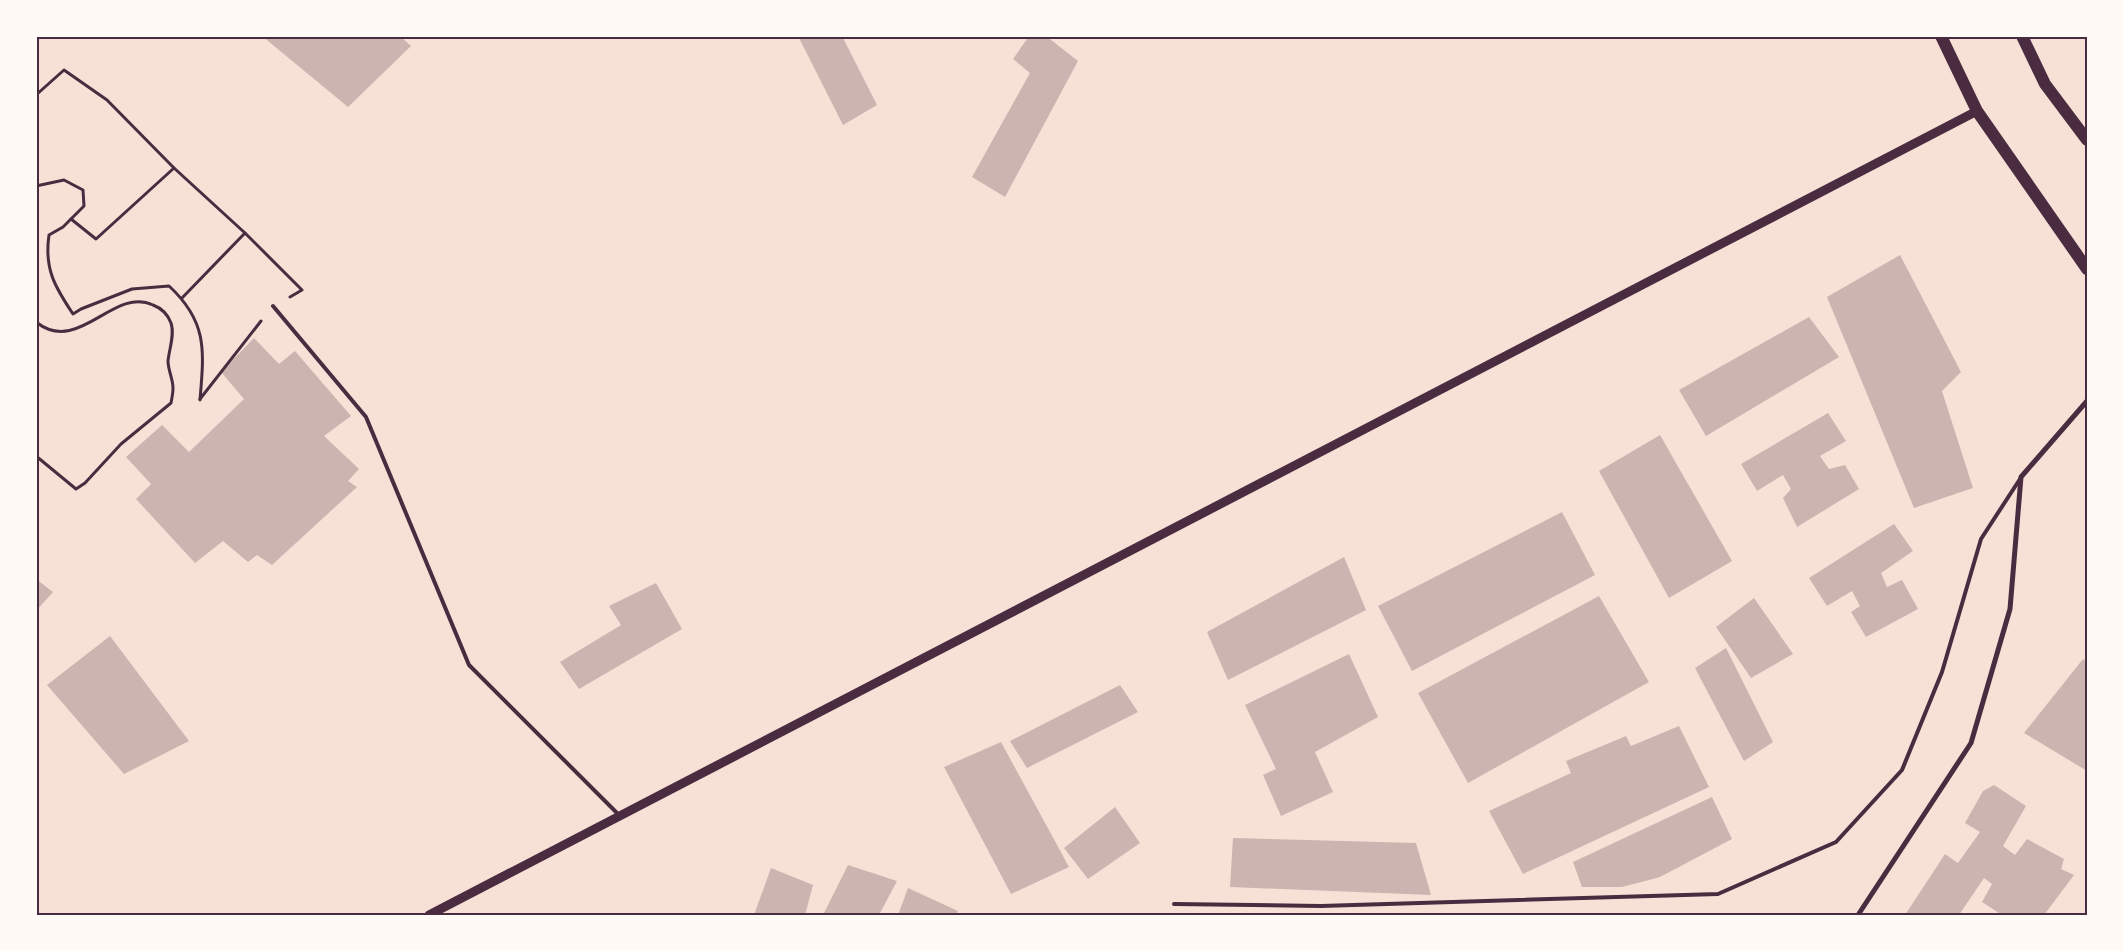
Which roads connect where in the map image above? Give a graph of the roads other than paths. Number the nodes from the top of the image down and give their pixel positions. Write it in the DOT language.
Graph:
graph roads {
  1 [pos="1941,36"];
  2 [pos="2022,36"];
  3 [pos="1977,111"];
  4 [pos="2087,140"];
  5 [pos="2087,269"];
  6 [pos="274,306"];
  7 [pos="2087,402"];
  8 [pos="2021,477"];
  9 [pos="620,816"];
  10 [pos="1174,904"];
  11 [pos="429,915"];
  12 [pos="1858,915"];
  1 -- 3 [label="main road"];
  2 -- 4 [label="main road"];
  3 -- 5 [label="main road"];
  3 -- 9 [label="street"];
  6 -- 9 [label="lane"];
  7 -- 8 [label="street"];
  8 -- 10 [label="lane"];
  8 -- 12 [label="street"];
  9 -- 11 [label="street"];
}
